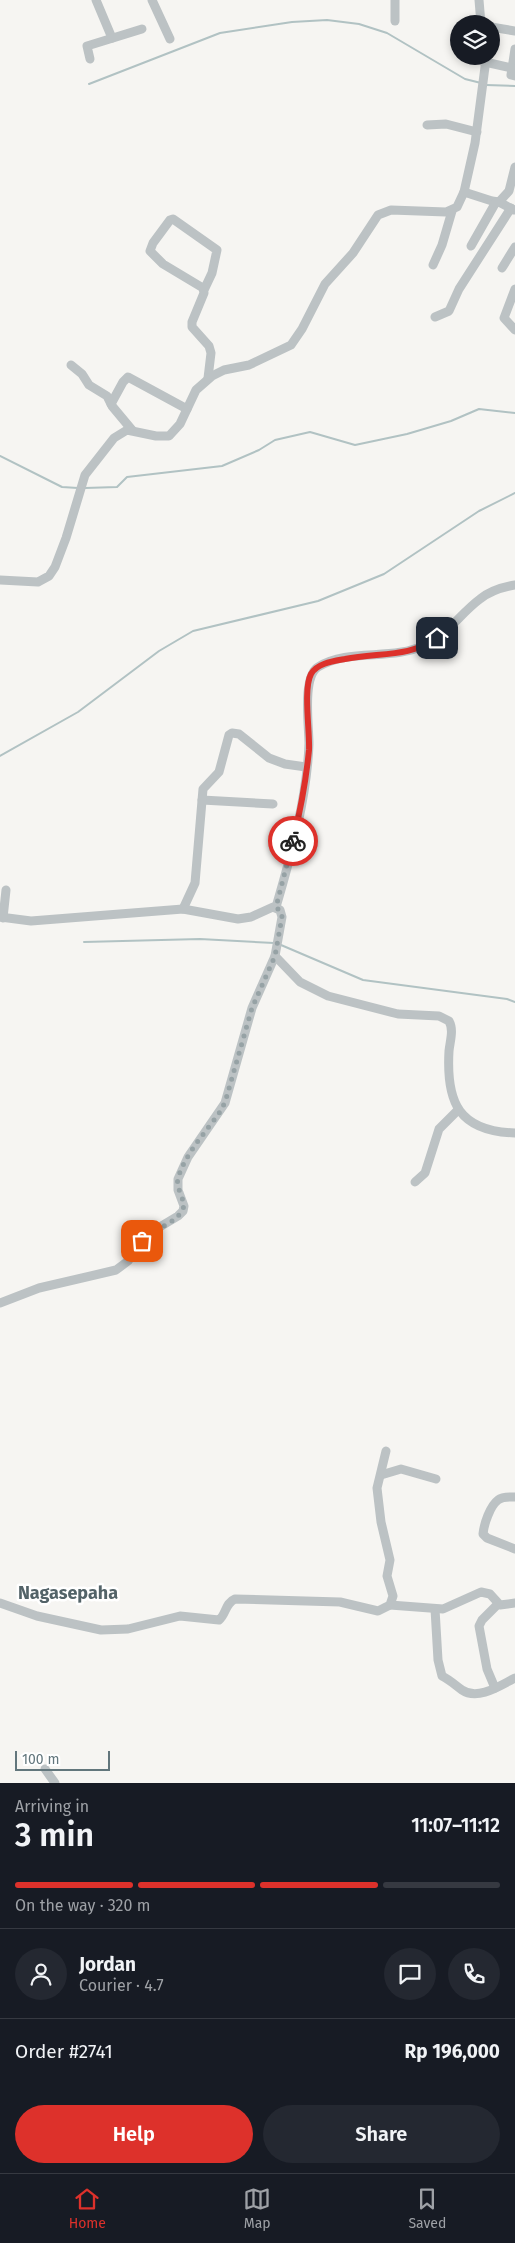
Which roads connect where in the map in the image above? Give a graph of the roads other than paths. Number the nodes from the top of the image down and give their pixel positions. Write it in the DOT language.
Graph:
graph roads {
  1 [pos="96,0"];
  2 [pos="152,0"];
  3 [pos="395,0"];
  4 [pos="479,0"];
  5 [pos="480,15"];
  6 [pos="396,21"];
  7 [pos="500,28"];
  8 [pos="142,29"];
  9 [pos="515,31"];
  10 [pos="112,38"];
  11 [pos="170,39"];
  12 [pos="515,49"];
  13 [pos="90,59"];
  14 [pos="485,65"];
  15 [pos="493,65"];
  16 [pos="513,72"];
  17 [pos="428,125"];
  18 [pos="477,132"];
  19 [pos="515,167"];
  20 [pos="464,192"];
  21 [pos="498,202"];
  22 [pos="513,209"];
  23 [pos="452,211"];
  24 [pos="470,246"];
  25 [pos="515,247"];
  26 [pos="433,265"];
  27 [pos="502,268"];
  28 [pos="515,289"];
  29 [pos="204,290"];
  30 [pos="435,317"];
  31 [pos="515,330"];
  32 [pos="72,365"];
  33 [pos="208,378"];
  34 [pos="111,404"];
  35 [pos="187,409"];
  36 [pos="132,430"];
  37 [pos="0,580"];
  38 [pos="515,585"];
  39 [pos="306,767"];
  40 [pos="202,800"];
  41 [pos="273,804"];
  42 [pos="6,890"];
  43 [pos="276,907"];
  44 [pos="183,909"];
  45 [pos="2,917"];
  46 [pos="277,948"];
  47 [pos="458,1111"];
  48 [pos="515,1134"];
  49 [pos="415,1182"];
  50 [pos="0,1303"];
  51 [pos="386,1451"];
  52 [pos="380,1475"];
  53 [pos="436,1479"];
  54 [pos="515,1497"];
  55 [pos="515,1549"];
  56 [pos="0,1603"];
  57 [pos="515,1603"];
  58 [pos="498,1604"];
  59 [pos="390,1605"];
  60 [pos="435,1609"];
  61 [pos="515,1678"];
  62 [pos="495,1688"];
  63 [pos="45,1769"];
  64 [pos="55,1783"];
  1 -- 10 [label="street"];
  2 -- 11 [label="street"];
  3 -- 6 [label="street"];
  4 -- 5 [label="street"];
  7 -- 9 [label="street"];
  8 -- 10 [label="street"];
  10 -- 13 [label="street"];
  12 -- 16 [label="street"];
  14 -- 18 [label="street"];
  15 -- 16 [label="street"];
  17 -- 18 [label="street"];
  18 -- 20 [label="street"];
  19 -- 21 [label="street"];
  20 -- 21 [label="street"];
  20 -- 23 [label="street"];
  21 -- 22 [label="street"];
  21 -- 24 [label="street"];
  22 -- 30 [label="street"];
  23 -- 26 [label="street"];
  23 -- 33 [label="street"];
  25 -- 27 [label="street"];
  28 -- 31 [label="street"];
  29 -- 29 [label="street"];
  29 -- 33 [label="street"];
  32 -- 34 [label="street"];
  33 -- 35 [label="street"];
  34 -- 35 [label="street"];
  34 -- 36 [label="street"];
  35 -- 36 [label="street"];
  36 -- 37 [label="street"];
  38 -- 39 [label="street"];
  39 -- 40 [label="street"];
  39 -- 43 [label="street"];
  40 -- 41 [label="street"];
  40 -- 44 [label="street"];
  42 -- 45 [label="street"];
  43 -- 44 [label="street"];
  43 -- 46 [label="street"];
  44 -- 45 [label="street"];
  46 -- 47 [label="street"];
  46 -- 50 [label="street"];
  47 -- 48 [label="street"];
  47 -- 49 [label="street"];
  51 -- 52 [label="street"];
  52 -- 53 [label="street"];
  52 -- 59 [label="street"];
  54 -- 55 [label="street"];
  56 -- 59 [label="street"];
  57 -- 58 [label="street"];
  58 -- 60 [label="street"];
  58 -- 62 [label="street"];
  59 -- 60 [label="street"];
  60 -- 62 [label="street"];
  61 -- 62 [label="street"];
  63 -- 64 [label="street"];
}
